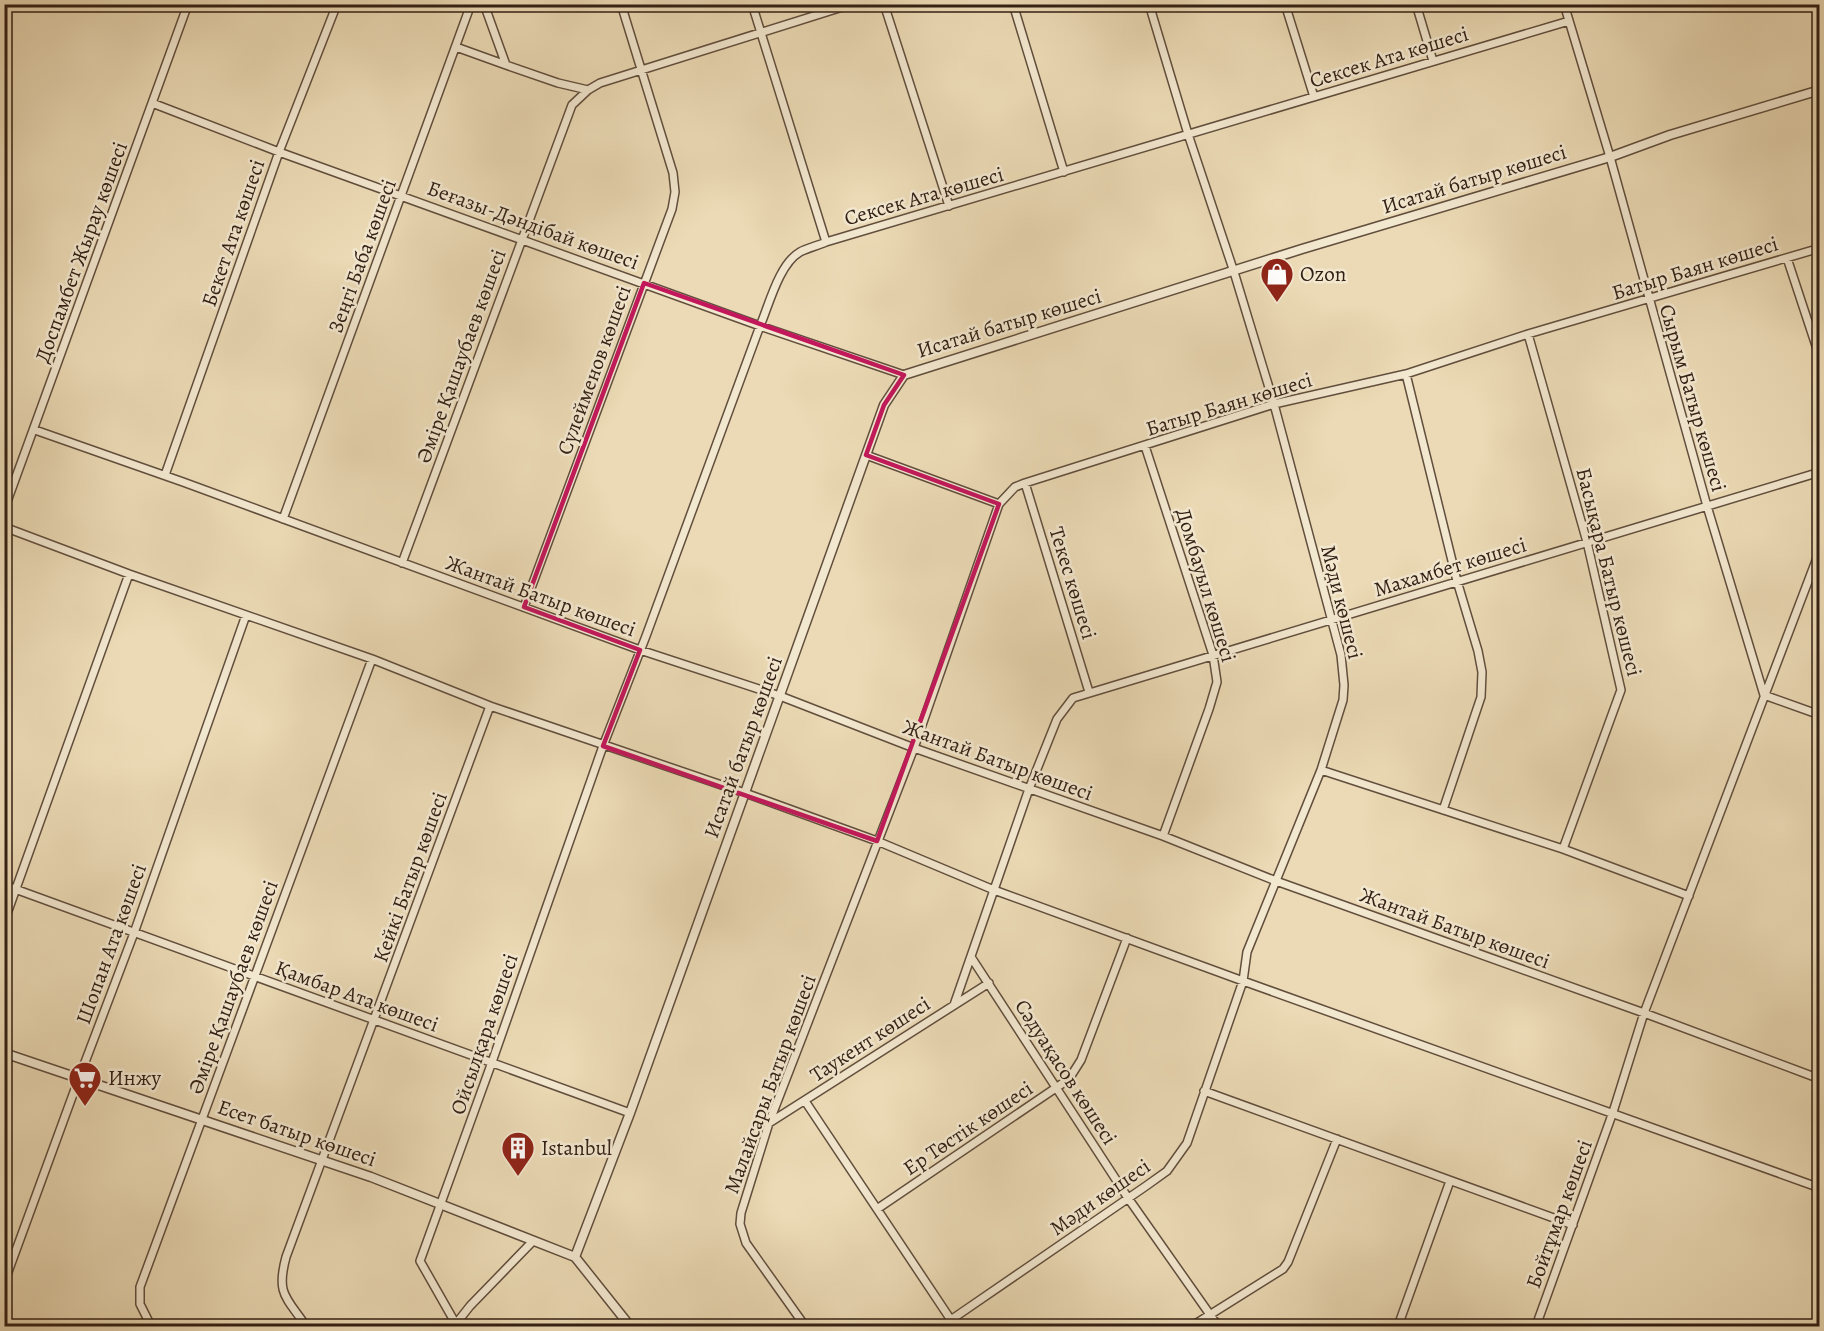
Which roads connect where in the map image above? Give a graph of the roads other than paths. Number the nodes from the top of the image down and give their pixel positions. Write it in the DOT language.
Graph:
graph roads {
  1 [pos="188,4"];
  2 [pos="337,4"];
  3 [pos="471,4"];
  4 [pos="484,4"];
  5 [pos="621,4"];
  6 [pos="753,4"];
  7 [pos="852,4"];
  8 [pos="884,4"];
  9 [pos="1013,4"];
  10 [pos="1149,4"];
  11 [pos="1285,4"];
  12 [pos="1416,4"];
  13 [pos="1564,4"];
  14 [pos="1569,21"];
  15 [pos="761,32"];
  16 [pos="456,47"];
  17 [pos="1433,61"];
  18 [pos="506,64"];
  19 [pos="640,70"];
  20 [pos="588,90"];
  21 [pos="1820,90"];
  22 [pos="1314,97"];
  23 [pos="152,103"];
  24 [pos="1188,134"];
  25 [pos="279,152"];
  26 [pos="1610,157"];
  27 [pos="1064,172"];
  28 [pos="402,195"];
  29 [pos="949,206"];
  30 [pos="522,239"];
  31 [pos="826,242"];
  32 [pos="1820,248"];
  33 [pos="1786,258"];
  34 [pos="1234,272"];
  35 [pos="644,283"];
  36 [pos="1648,300"];
  37 [pos="760,326"];
  38 [pos="1528,334"];
  39 [pos="1820,358"];
  40 [pos="1406,374"];
  41 [pos="904,375"];
  42 [pos="1274,404"];
  43 [pos="35,430"];
  44 [pos="1145,446"];
  45 [pos="866,455"];
  46 [pos="1820,472"];
  47 [pos="165,475"];
  48 [pos="1025,483"];
  49 [pos="999,504"];
  50 [pos="1707,506"];
  51 [pos="4,510"];
  52 [pos="283,519"];
  53 [pos="4,527"];
  54 [pos="1587,542"];
  55 [pos="1820,550"];
  56 [pos="402,563"];
  57 [pos="129,574"];
  58 [pos="1457,581"];
  59 [pos="524,607"];
  60 [pos="246,615"];
  61 [pos="1331,621"];
  62 [pos="640,650"];
  63 [pos="1213,655"];
  64 [pos="372,659"];
  65 [pos="1089,692"];
  66 [pos="1764,695"];
  67 [pos="780,696"];
  68 [pos="490,706"];
  69 [pos="1820,715"];
  70 [pos="603,746"];
  71 [pos="914,748"];
  72 [pos="1321,770"];
  73 [pos="1029,789"];
  74 [pos="745,793"];
  75 [pos="1443,810"];
  76 [pos="1162,836"];
  77 [pos="877,842"];
  78 [pos="1563,849"];
  79 [pos="1276,881"];
  80 [pos="4,885"];
  81 [pos="17,890"];
  82 [pos="994,890"];
  83 [pos="1689,896"];
  84 [pos="4,922"];
  85 [pos="134,933"];
  86 [pos="1126,938"];
  87 [pos="971,957"];
  88 [pos="253,976"];
  89 [pos="1243,981"];
  90 [pos="989,982"];
  91 [pos="954,1005"];
  92 [pos="1644,1013"];
  93 [pos="375,1019"];
  94 [pos="4,1053"];
  95 [pos="492,1062"];
  96 [pos="79,1078"];
  97 [pos="1820,1079"];
  98 [pos="1058,1089"];
  99 [pos="1204,1091"];
  100 [pos="805,1101"];
  101 [pos="1613,1112"];
  102 [pos="630,1113"];
  103 [pos="201,1120"];
  104 [pos="769,1123"];
  105 [pos="1337,1139"];
  106 [pos="322,1161"];
  107 [pos="1450,1181"];
  108 [pos="1820,1188"];
  109 [pos="1128,1198"];
  110 [pos="441,1204"];
  111 [pos="877,1209"];
  112 [pos="1573,1225"];
  113 [pos="533,1241"];
  114 [pos="575,1257"];
  115 [pos="4,1283"];
  116 [pos="1210,1315"];
  117 [pos="953,1323"];
  118 [pos="151,1326"];
  119 [pos="306,1326"];
  120 [pos="455,1326"];
  121 [pos="630,1326"];
  122 [pos="805,1326"];
  123 [pos="942,1326"];
  124 [pos="1192,1326"];
  125 [pos="1218,1326"];
  126 [pos="1398,1326"];
  127 [pos="1536,1326"];
  1 -- 23 [label="street, Доспамбет Жырау көшесі"];
  2 -- 25 [label="street, Бекет Ата көшесі"];
  3 -- 16 [label="street, Зеңгі Баба көшесі"];
  4 -- 18 [label="street"];
  5 -- 19 [label="street, Сүлейменов көшесі"];
  6 -- 15 [label="street"];
  7 -- 15 [label="street, Әміре Қашаубаев көшесі"];
  8 -- 29 [label="street"];
  9 -- 27 [label="street"];
  10 -- 24 [label="street, Мәди көшесі"];
  11 -- 22 [label="street"];
  12 -- 17 [label="street"];
  13 -- 14 [label="street, Сырым Батыр көшесі"];
  14 -- 17 [label="street, Сексек Ата көшесі"];
  14 -- 26 [label="street, Сырым Батыр көшесі"];
  15 -- 19 [label="street, Әміре Қашаубаев көшесі"];
  15 -- 31 [label="street"];
  16 -- 18 [label="street"];
  16 -- 28 [label="street, Зеңгі Баба көшесі"];
  17 -- 22 [label="street, Сексек Ата көшесі"];
  18 -- 20 [label="street"];
  19 -- 20 [label="street, Әміре Қашаубаев көшесі"];
  19 -- 35 [label="street, Сүлейменов көшесі"];
  20 -- 30 [label="street, Әміре Қашаубаев көшесі"];
  21 -- 26 [label="street, Исатай батыр көшесі"];
  22 -- 24 [label="street, Сексек Ата көшесі"];
  23 -- 25 [label="street, Беғазы-Дәндібай көшесі"];
  23 -- 43 [label="street, Доспамбет Жырау көшесі"];
  24 -- 27 [label="street, Сексек Ата көшесі"];
  24 -- 34 [label="street, Мәди көшесі"];
  25 -- 28 [label="street, Беғазы-Дәндібай көшесі"];
  25 -- 47 [label="street, Бекет Ата көшесі"];
  26 -- 34 [label="street, Исатай батыр көшесі"];
  26 -- 36 [label="street, Сырым Батыр көшесі"];
  27 -- 29 [label="street, Сексек Ата көшесі"];
  28 -- 30 [label="street, Беғазы-Дәндібай көшесі"];
  28 -- 52 [label="street, Зеңгі Баба көшесі"];
  29 -- 31 [label="street, Сексек Ата көшесі"];
  30 -- 35 [label="street, Беғазы-Дәндібай көшесі"];
  30 -- 56 [label="street, Әміре Қашаубаев көшесі"];
  31 -- 37 [label="street, Сексек Ата көшесі"];
  32 -- 33 [label="street, Батыр Баян көшесі"];
  33 -- 36 [label="street, Батыр Баян көшесі"];
  33 -- 39 [label="street"];
  34 -- 41 [label="street, Исатай батыр көшесі"];
  34 -- 42 [label="street, Мәди көшесі"];
  35 -- 37 [label="street, Беғазы-Дәндібай көшесі"];
  35 -- 59 [label="street, Сүлейменов көшесі"];
  36 -- 38 [label="street, Батыр Баян көшесі"];
  36 -- 50 [label="street, Сырым Батыр көшесі"];
  37 -- 41 [label="street, Беғазы-Дәндібай көшесі"];
  37 -- 62 [label="street, Сексек Ата көшесі"];
  38 -- 40 [label="street, Батыр Баян көшесі"];
  38 -- 54 [label="street, Басықара Батыр көшесі"];
  40 -- 42 [label="street, Батыр Баян көшесі"];
  40 -- 58 [label="street"];
  41 -- 45 [label="street, Исатай батыр көшесі"];
  42 -- 44 [label="street, Батыр Баян көшесі"];
  42 -- 61 [label="street, Мәди көшесі"];
  43 -- 47 [label="street, Жантай Батыр көшесі"];
  43 -- 51 [label="street, Доспамбет Жырау көшесі"];
  44 -- 48 [label="street, Батыр Баян көшесі"];
  44 -- 63 [label="street, Домбауыл көшесі"];
  45 -- 49 [label="street"];
  45 -- 67 [label="street, Исатай батыр көшесі"];
  46 -- 50 [label="street, Махамбет көшесі"];
  47 -- 52 [label="street, Жантай Батыр көшесі"];
  48 -- 49 [label="street, Батыр Баян көшесі"];
  48 -- 65 [label="street, Текес көшесі"];
  49 -- 71 [label="street, Батыр Баян көшесі"];
  50 -- 54 [label="street, Махамбет көшесі"];
  50 -- 66 [label="street, Сырым Батыр көшесі"];
  52 -- 56 [label="street, Жантай Батыр көшесі"];
  53 -- 57 [label="street"];
  54 -- 58 [label="street, Махамбет көшесі"];
  54 -- 78 [label="street, Басықара Батыр көшесі"];
  55 -- 66 [label="street"];
  56 -- 59 [label="street, Жантай Батыр көшесі"];
  57 -- 60 [label="street"];
  57 -- 81 [label="street"];
  58 -- 61 [label="street, Махамбет көшесі"];
  58 -- 75 [label="street"];
  59 -- 62 [label="street, Жантай Батыр көшесі"];
  60 -- 64 [label="street"];
  60 -- 85 [label="street, Шопан Ата көшесі"];
  61 -- 63 [label="street, Махамбет көшесі"];
  61 -- 72 [label="street, Мәди көшесі"];
  62 -- 67 [label="street, Жантай Батыр көшесі"];
  62 -- 70 [label="street, Сексек Ата көшесі"];
  63 -- 65 [label="street, Махамбет көшесі"];
  63 -- 76 [label="street, Домбауыл көшесі"];
  64 -- 68 [label="street"];
  64 -- 88 [label="street, Әміре Қашаубаев көшесі"];
  65 -- 73 [label="street, Махамбет көшесі"];
  66 -- 69 [label="street"];
  66 -- 83 [label="street, Бойтұмар көшесі"];
  67 -- 71 [label="street, Жантай Батыр көшесі"];
  67 -- 74 [label="street, Исатай батыр көшесі"];
  68 -- 70 [label="street"];
  68 -- 93 [label="street, Кейкі Батыр көшесі"];
  70 -- 74 [label="street"];
  70 -- 95 [label="street, Ойсылқара көшесі"];
  71 -- 73 [label="street, Жантай Батыр көшесі"];
  71 -- 77 [label="street, Батыр Баян көшесі"];
  72 -- 75 [label="street"];
  72 -- 79 [label="street, Мәди көшесі"];
  73 -- 76 [label="street, Жантай Батыр көшесі"];
  73 -- 82 [label="street, Махамбет көшесі"];
  74 -- 77 [label="street"];
  74 -- 102 [label="street, Исатай батыр көшесі"];
  75 -- 78 [label="street"];
  76 -- 79 [label="street, Жантай Батыр көшесі"];
  77 -- 82 [label="street"];
  77 -- 104 [label="street, Малайсары Батыр көшесі"];
  78 -- 83 [label="street"];
  79 -- 89 [label="street, Мәди көшесі"];
  79 -- 92 [label="street, Жантай Батыр көшесі"];
  80 -- 81 [label="street, Қамбар Ата көшесі"];
  81 -- 84 [label="street"];
  81 -- 85 [label="street, Қамбар Ата көшесі"];
  82 -- 86 [label="street"];
  82 -- 87 [label="street, Махамбет көшесі"];
  83 -- 92 [label="street, Бойтұмар көшесі"];
  85 -- 88 [label="street, Қамбар Ата көшесі"];
  85 -- 96 [label="street, Шопан Ата көшесі"];
  86 -- 89 [label="street"];
  86 -- 98 [label="street, Ер Төстік көшесі"];
  87 -- 90 [label="street, Сәдуақасов көшесі"];
  87 -- 91 [label="street, Махамбет көшесі"];
  88 -- 93 [label="street, Қамбар Ата көшесі"];
  88 -- 103 [label="street, Әміре Қашаубаев көшесі"];
  89 -- 99 [label="street, Мәди көшесі"];
  89 -- 101 [label="street"];
  90 -- 91 [label="street, Таукент көшесі"];
  90 -- 98 [label="street, Сәдуақасов көшесі"];
  91 -- 100 [label="street, Таукент көшесі"];
  92 -- 97 [label="street, Жантай Батыр көшесі"];
  92 -- 101 [label="street, Бойтұмар көшесі"];
  93 -- 95 [label="street, Қамбар Ата көшесі"];
  93 -- 106 [label="street, Кейкі Батыр көшесі"];
  94 -- 96 [label="street, Есет батыр көшесі"];
  95 -- 102 [label="street, Қамбар Ата көшесі"];
  95 -- 110 [label="street, Ойсылқара көшесі"];
  96 -- 103 [label="street, Есет батыр көшесі"];
  96 -- 115 [label="street, Шопан Ата көшесі"];
  98 -- 109 [label="street, Сәдуақасов көшесі"];
  98 -- 111 [label="street, Ер Төстік көшесі"];
  99 -- 105 [label="street"];
  99 -- 109 [label="street, Мәди көшесі"];
  100 -- 104 [label="street, Таукент көшесі"];
  100 -- 111 [label="street"];
  101 -- 108 [label="street"];
  101 -- 112 [label="street, Бойтұмар көшесі"];
  102 -- 114 [label="street, Исатай батыр көшесі"];
  103 -- 106 [label="street, Есет батыр көшесі"];
  103 -- 118 [label="street, Әміре Қашаубаев көшесі"];
  104 -- 122 [label="street, Малайсары Батыр көшесі"];
  105 -- 107 [label="street"];
  105 -- 116 [label="street"];
  106 -- 110 [label="street, Есет батыр көшесі"];
  106 -- 119 [label="street, Кейкі Батыр көшесі"];
  107 -- 112 [label="street"];
  107 -- 126 [label="street"];
  109 -- 116 [label="street, Сәдуақасов көшесі"];
  109 -- 117 [label="street, Мәди көшесі"];
  110 -- 113 [label="street, Есет батыр көшесі"];
  110 -- 120 [label="street, Ойсылқара көшесі"];
  111 -- 117 [label="street"];
  112 -- 127 [label="street, Бойтұмар көшесі"];
  113 -- 114 [label="street, Есет батыр көшесі"];
  113 -- 120 [label="street"];
  114 -- 121 [label="street"];
  116 -- 124 [label="street"];
  116 -- 125 [label="street, Сәдуақасов көшесі"];
  117 -- 123 [label="street, Мәди көшесі"];
}
